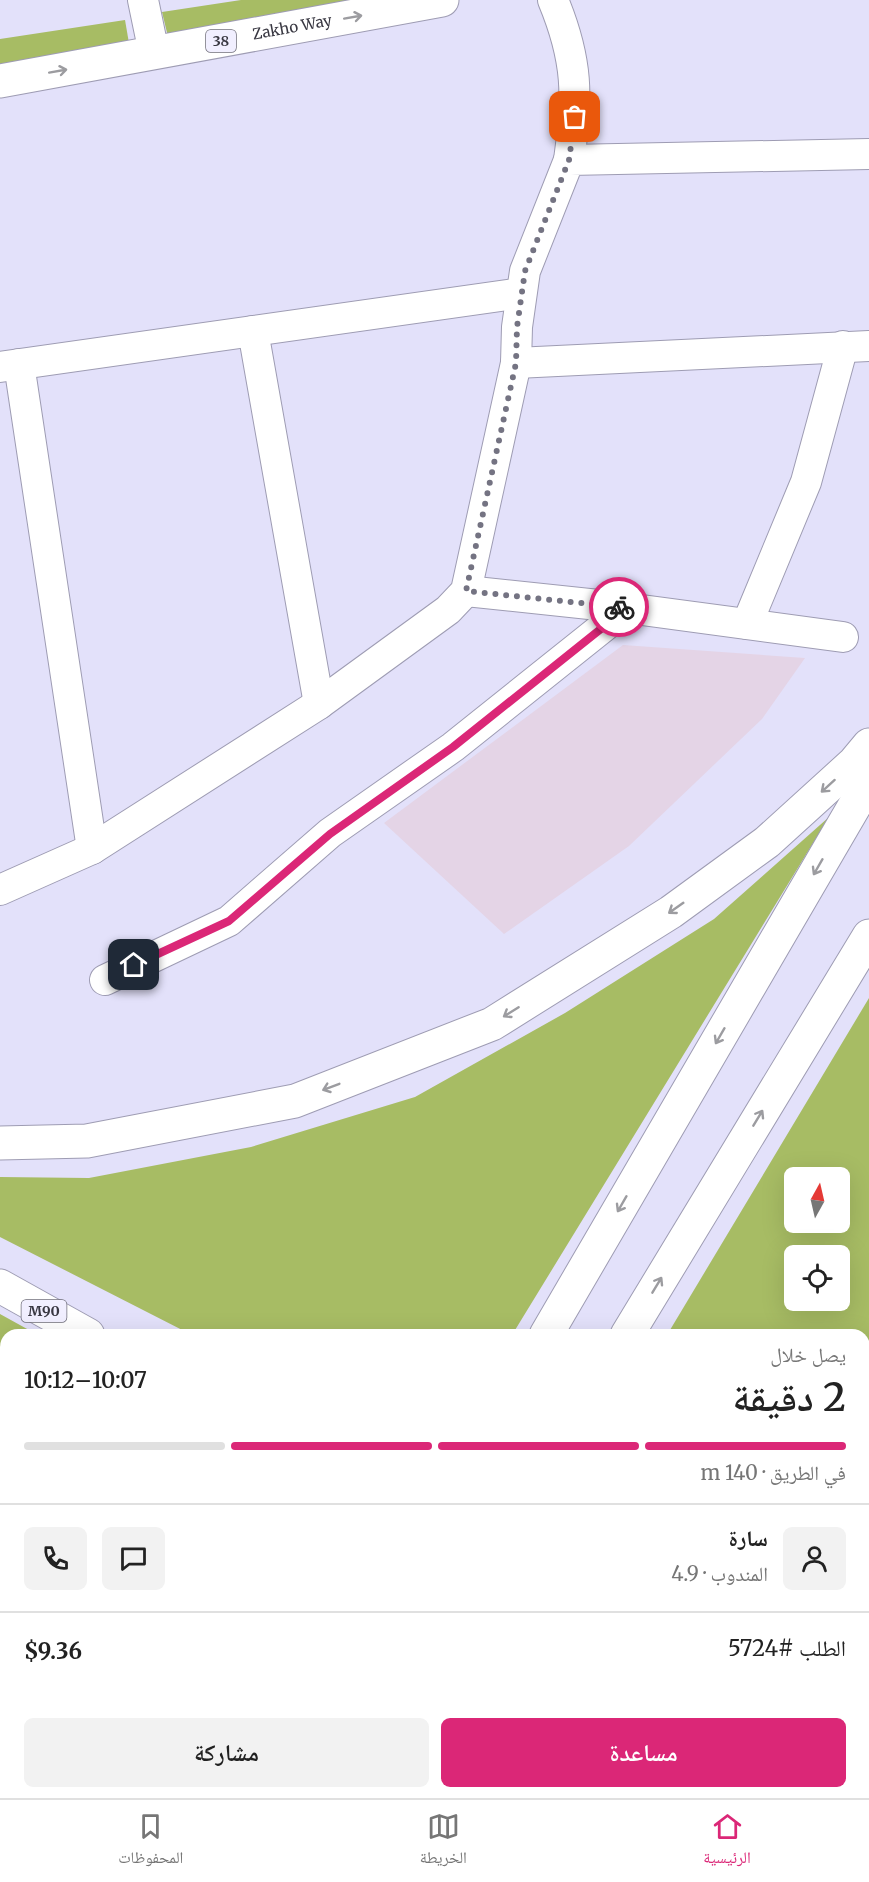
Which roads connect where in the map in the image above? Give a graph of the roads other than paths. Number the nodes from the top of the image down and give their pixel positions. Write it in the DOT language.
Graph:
graph roads {
  1 [pos="143,0"];
  2 [pos="442,0"];
  3 [pos="553,0"];
  4 [pos="154,53"];
  5 [pos="0,81"];
  6 [pos="869,154"];
  7 [pos="569,160"];
  8 [pos="521,293"];
  9 [pos="253,331"];
  10 [pos="856,346"];
  11 [pos="516,363"];
  12 [pos="9,366"];
  13 [pos="466,591"];
  14 [pos="627,608"];
  15 [pos="747,624"];
  16 [pos="843,637"];
  17 [pos="319,704"];
  18 [pos="869,745"];
  19 [pos="869,781"];
  20 [pos="92,849"];
  21 [pos="0,890"];
  22 [pos="869,936"];
  23 [pos="105,980"];
  24 [pos="0,1143"];
  25 [pos="0,1286"];
  26 [pos="77,1329"];
  27 [pos="549,1329"];
  28 [pos="631,1329"];
  1 -- 4 [label="street"];
  4 -- 2 [label="main road, Zakho Way / 38, one-way"];
  3 -- 7 [label="street"];
  5 -- 4 [label="main road, Zakho Way / 38, one-way"];
  6 -- 7 [label="street"];
  7 -- 8 [label="street"];
  8 -- 9 [label="street"];
  8 -- 11 [label="street"];
  9 -- 12 [label="street"];
  9 -- 17 [label="street"];
  10 -- 11 [label="street"];
  10 -- 15 [label="street"];
  11 -- 13 [label="street"];
  12 -- 20 [label="street"];
  13 -- 14 [label="street"];
  13 -- 17 [label="street"];
  14 -- 15 [label="street"];
  14 -- 23 [label="street"];
  15 -- 16 [label="street"];
  17 -- 20 [label="street"];
  18 -- 24 [label="main road, one-way"];
  19 -- 27 [label="main road, one-way"];
  20 -- 21 [label="street"];
  28 -- 22 [label="main road, one-way"];
  25 -- 26 [label="main road, M90"];
}
